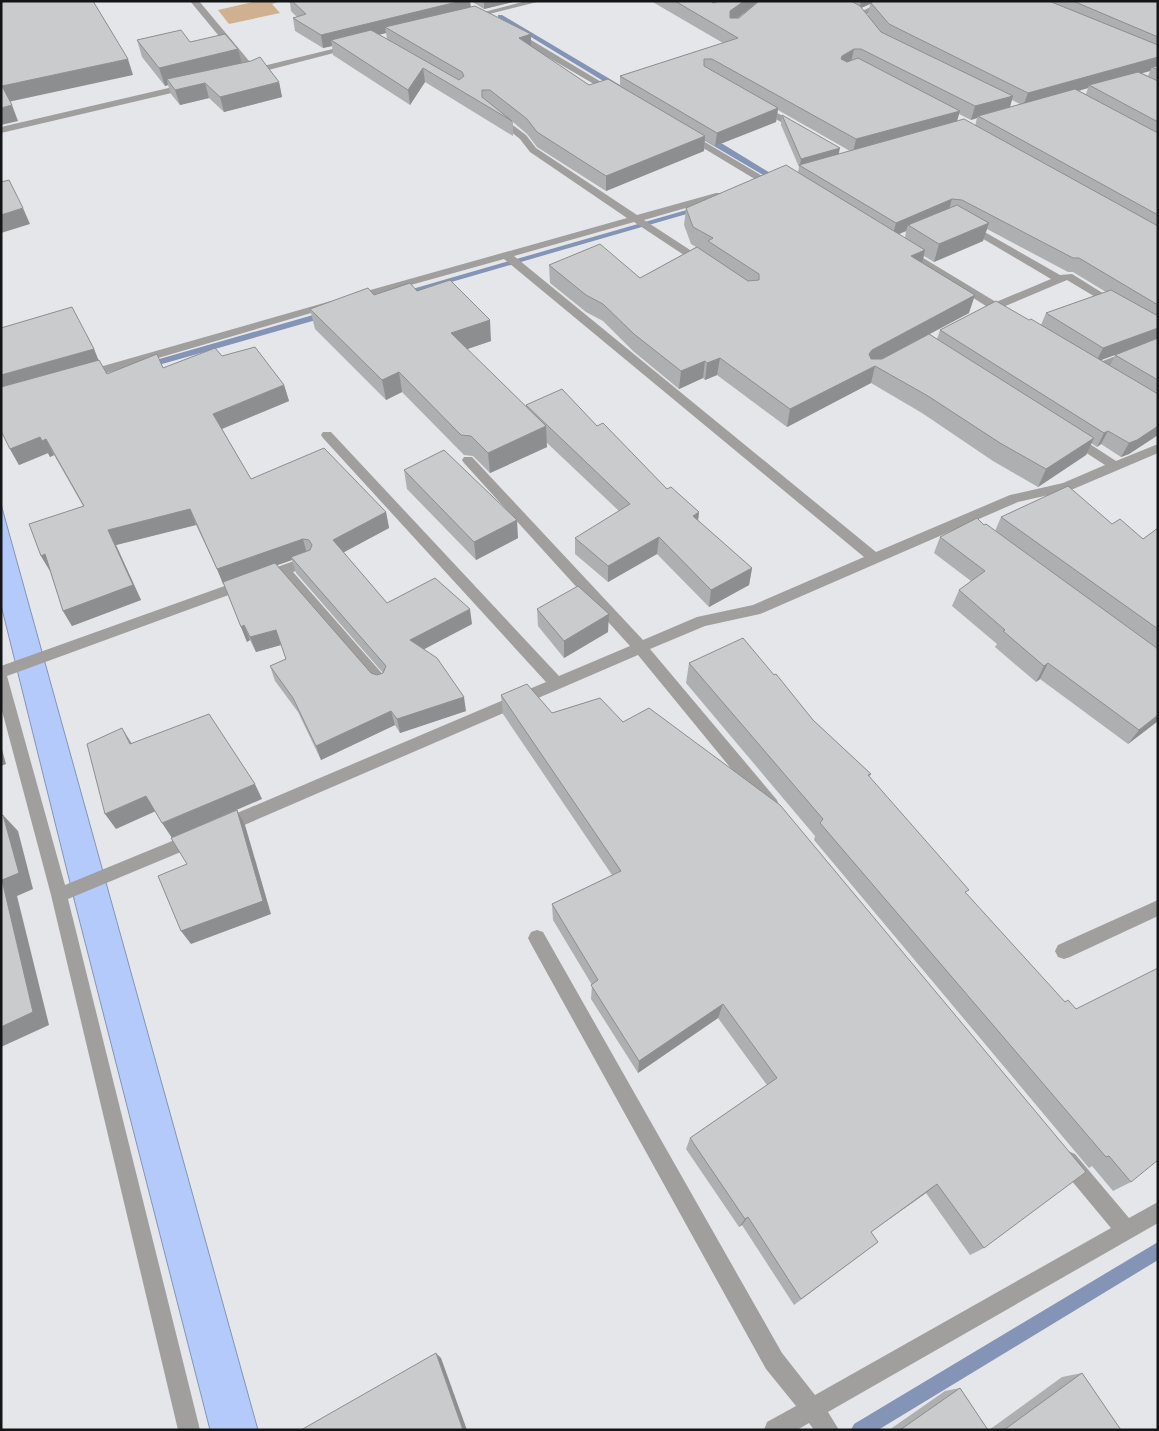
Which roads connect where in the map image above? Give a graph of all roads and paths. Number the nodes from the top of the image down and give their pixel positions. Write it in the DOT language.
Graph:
graph roads {
  1 [pos="194,1"];
  2 [pos="537,1"];
  3 [pos="890,1"];
  4 [pos="468,6"];
  5 [pos="850,10"];
  6 [pos="858,14"];
  7 [pos="486,16"];
  8 [pos="462,19"];
  9 [pos="867,22"];
  10 [pos="507,29"];
  11 [pos="367,44"];
  12 [pos="253,70"];
  13 [pos="234,75"];
  14 [pos="196,84"];
  15 [pos="626,99"];
  16 [pos="749,100"];
  17 [pos="487,108"];
  18 [pos="678,129"];
  19 [pos="1,130"];
  20 [pos="807,133"];
  21 [pos="748,187"];
  22 [pos="730,192"];
  23 [pos="637,218"];
  24 [pos="961,222"];
  25 [pos="899,248"];
  26 [pos="506,255"];
  27 [pos="710,268"];
  28 [pos="1059,279"];
  29 [pos="994,306"];
  30 [pos="1125,310"];
  31 [pos="976,315"];
  32 [pos="1020,322"];
  33 [pos="1158,343"];
  34 [pos="74,378"];
  35 [pos="1111,378"];
  36 [pos="1065,434"];
  37 [pos="327,435"];
  38 [pos="1158,448"];
  39 [pos="468,460"];
  40 [pos="1115,466"];
  41 [pos="964,520"];
  42 [pos="979,531"];
  43 [pos="875,558"];
  44 [pos="308,561"];
  45 [pos="284,570"];
  46 [pos="641,648"];
  47 [pos="4,673"];
  48 [pos="381,682"];
  49 [pos="557,684"];
  50 [pos="781,816"];
  51 [pos="64,893"];
  52 [pos="1158,908"];
  53 [pos="537,938"];
  54 [pos="1064,951"];
  55 [pos="1056,1146"];
  56 [pos="1158,1212"];
  57 [pos="1126,1230"];
  58 [pos="812,1408"];
  59 [pos="189,1430"];
  60 [pos="775,1430"];
  61 [pos="828,1430"];
  1 -- 12 [label="street"];
  2 -- 7 [label="street"];
  3 -- 6 [label="street"];
  4 -- 7 [label="street"];
  5 -- 6 [label="street"];
  6 -- 9 [label="street"];
  7 -- 8 [label="street"];
  10 -- 15 [label="street"];
  11 -- 12 [label="street"];
  12 -- 13 [label="street"];
  14 -- 19 [label="street"];
  16 -- 20 [label="street"];
  17 -- 23 [label="street"];
  18 -- 21 [label="street"];
  22 -- 23 [label="street"];
  23 -- 26 [label="street"];
  23 -- 27 [label="street"];
  24 -- 28 [label="street"];
  25 -- 29 [label="street"];
  26 -- 34 [label="street"];
  26 -- 43 [label="street"];
  28 -- 29 [label="street"];
  28 -- 30 [label="street"];
  29 -- 31 [label="street"];
  29 -- 32 [label="street"];
  33 -- 35 [label="street"];
  36 -- 40 [label="street"];
  37 -- 49 [label="street"];
  38 -- 40 [label="street"];
  39 -- 46 [label="street"];
  40 -- 41 [label="street"];
  41 -- 42 [label="street"];
  41 -- 43 [label="street"];
  43 -- 46 [label="street"];
  44 -- 45 [label="street"];
  45 -- 47 [label="street"];
  45 -- 48 [label="street"];
  46 -- 49 [label="street"];
  46 -- 50 [label="street"];
  47 -- 51 [label="street"];
  49 -- 51 [label="street"];
  51 -- 59 [label="street"];
  52 -- 54 [label="street"];
  53 -- 58 [label="street"];
  55 -- 57 [label="street"];
  56 -- 57 [label="street"];
  57 -- 58 [label="street"];
  58 -- 60 [label="street"];
  58 -- 61 [label="street"];
}
